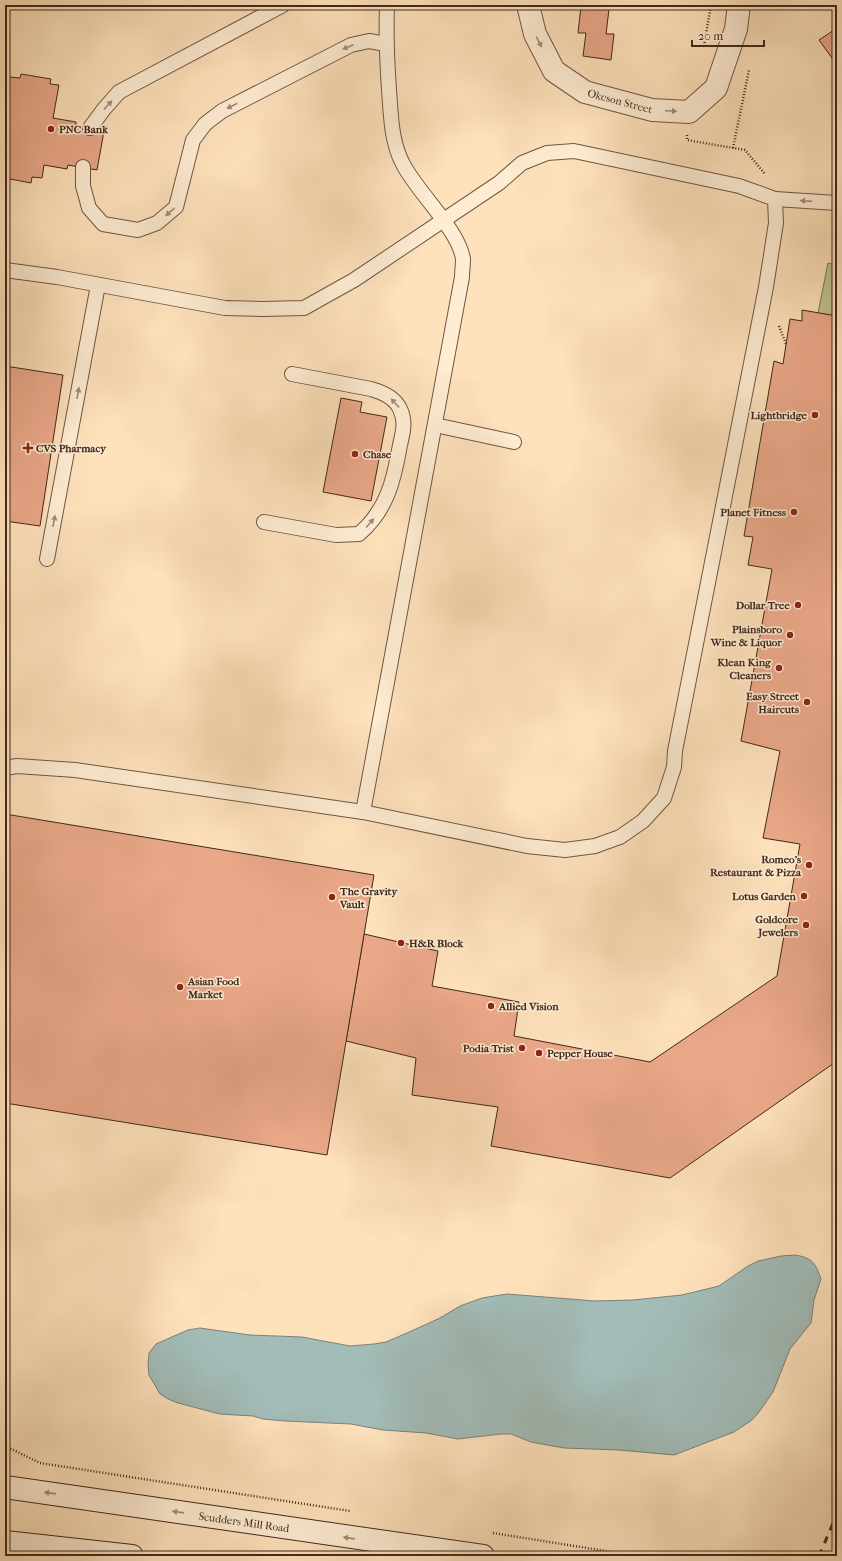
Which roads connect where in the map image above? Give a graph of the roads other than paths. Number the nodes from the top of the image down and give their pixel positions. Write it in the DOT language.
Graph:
graph roads {
  1 [pos="283,5"];
  2 [pos="387,5"];
  3 [pos="528,5"];
  4 [pos="738,5"];
  5 [pos="386,44"];
  6 [pos="90,128"];
  7 [pos="83,167"];
  8 [pos="774,199"];
  9 [pos="837,203"];
  10 [pos="443,220"];
  11 [pos="5,270"];
  12 [pos="98,285"];
  13 [pos="292,374"];
  14 [pos="435,425"];
  15 [pos="514,442"];
  16 [pos="264,522"];
  17 [pos="47,559"];
  18 [pos="5,768"];
  19 [pos="363,812"];
  20 [pos="5,1487"];
  21 [pos="5,1542"];
  22 [pos="132,1556"];
  23 [pos="483,1556"];
  6 -- 1 [label="lane, one-way"];
  2 -- 5 [label="lane"];
  3 -- 4 [label="main road, Okeson Street, one-way"];
  5 -- 7 [label="lane, one-way"];
  5 -- 10 [label="lane"];
  9 -- 8 [label="lane, one-way"];
  8 -- 10 [label="lane"];
  8 -- 19 [label="lane"];
  10 -- 12 [label="lane"];
  10 -- 14 [label="lane"];
  11 -- 12 [label="lane"];
  17 -- 12 [label="lane, one-way"];
  16 -- 13 [label="lane, one-way"];
  14 -- 15 [label="lane"];
  14 -- 19 [label="lane"];
  18 -- 19 [label="lane"];
  23 -- 20 [label="main road, Scudders Mill Road, one-way"];
  21 -- 22 [label="main road"];
}
